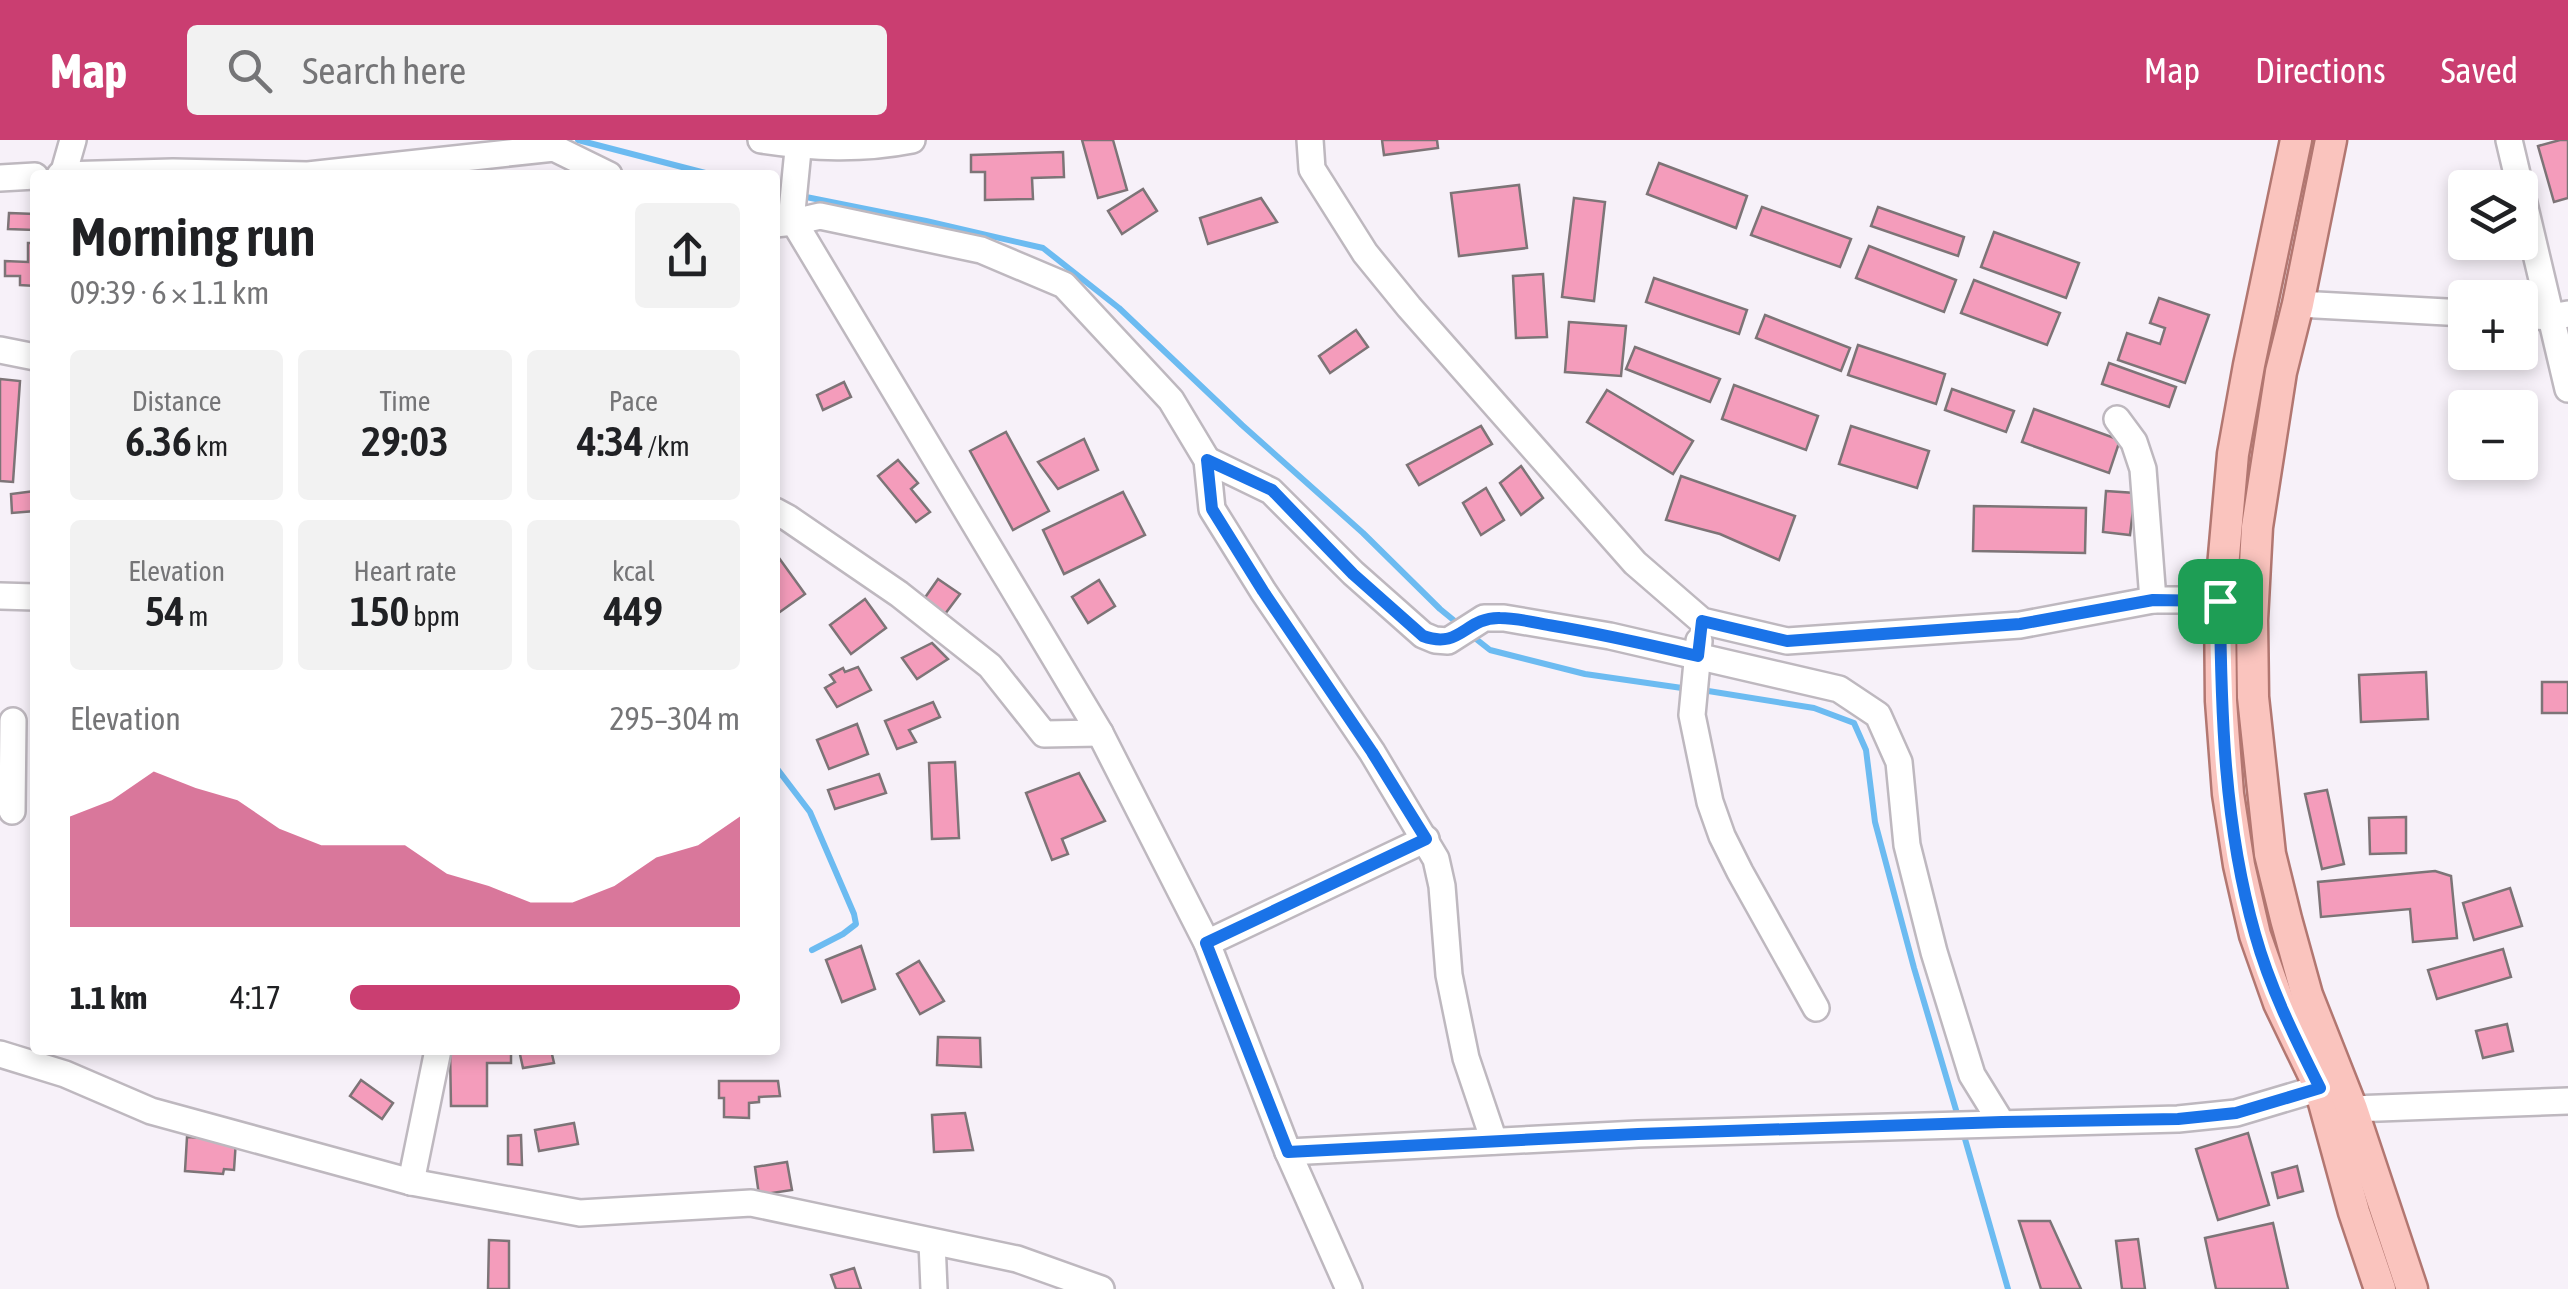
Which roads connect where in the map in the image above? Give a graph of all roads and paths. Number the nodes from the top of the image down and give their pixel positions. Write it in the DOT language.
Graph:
graph roads {
  1 [pos="73,140"];
  2 [pos="761,140"];
  3 [pos="912,140"];
  4 [pos="1310,140"];
  5 [pos="2296,140"];
  6 [pos="2331,140"];
  7 [pos="2509,140"];
  8 [pos="798,143"];
  9 [pos="64,170"];
  10 [pos="346,170"];
  11 [pos="599,170"];
  12 [pos="30,176"];
  13 [pos="0,178"];
  14 [pos="787,219"];
  15 [pos="2298,304"];
  16 [pos="2448,311"];
  17 [pos="2559,315"];
  18 [pos="0,350"];
  19 [pos="30,356"];
  20 [pos="2568,389"];
  21 [pos="2117,419"];
  22 [pos="1207,460"];
  23 [pos="780,514"];
  24 [pos="0,596"];
  25 [pos="30,597"];
  26 [pos="2153,600"];
  27 [pos="2253,600"];
  28 [pos="2220,601"];
  29 [pos="1702,621"];
  30 [pos="1697,666"];
  31 [pos="16,721"];
  32 [pos="1100,733"];
  33 [pos="16,812"];
  34 [pos="1426,839"];
  35 [pos="1206,943"];
  36 [pos="1816,1008"];
  37 [pos="0,1054"];
  38 [pos="437,1055"];
  39 [pos="68,1062"];
  40 [pos="2320,1088"];
  41 [pos="2568,1101"];
  42 [pos="2352,1110"];
  43 [pos="1990,1123"];
  44 [pos="1494,1141"];
  45 [pos="1288,1152"];
  46 [pos="411,1182"];
  47 [pos="932,1242"];
  48 [pos="934,1289"];
  49 [pos="1101,1289"];
  50 [pos="1348,1289"];
  51 [pos="2380,1289"];
  52 [pos="2412,1289"];
  1 -- 9 [label="street"];
  2 -- 8 [label="street"];
  3 -- 8 [label="street"];
  4 -- 29 [label="street"];
  5 -- 28 [label="main road"];
  6 -- 15 [label="main road"];
  7 -- 17 [label="street"];
  8 -- 14 [label="street"];
  10 -- 11 [label="street"];
  12 -- 13 [label="street"];
  14 -- 22 [label="street"];
  14 -- 32 [label="street"];
  15 -- 16 [label="street"];
  15 -- 27 [label="main road"];
  17 -- 20 [label="street"];
  18 -- 19 [label="street"];
  21 -- 26 [label="street"];
  22 -- 30 [label="street"];
  22 -- 34 [label="street"];
  23 -- 32 [label="street"];
  24 -- 25 [label="street"];
  26 -- 28 [label="street"];
  26 -- 29 [label="street"];
  27 -- 28 [label="street"];
  27 -- 42 [label="main road"];
  28 -- 40 [label="main road"];
  29 -- 30 [label="street"];
  30 -- 36 [label="street"];
  30 -- 43 [label="street"];
  31 -- 33 [label="street"];
  32 -- 35 [label="street"];
  34 -- 35 [label="street"];
  34 -- 44 [label="street"];
  35 -- 45 [label="street"];
  37 -- 39 [label="street"];
  38 -- 46 [label="street"];
  39 -- 46 [label="street"];
  40 -- 43 [label="street"];
  40 -- 51 [label="main road"];
  41 -- 42 [label="street"];
  42 -- 52 [label="main road"];
  43 -- 44 [label="street"];
  44 -- 45 [label="street"];
  45 -- 50 [label="street"];
  46 -- 47 [label="street"];
  47 -- 48 [label="street"];
  47 -- 49 [label="street"];
}
